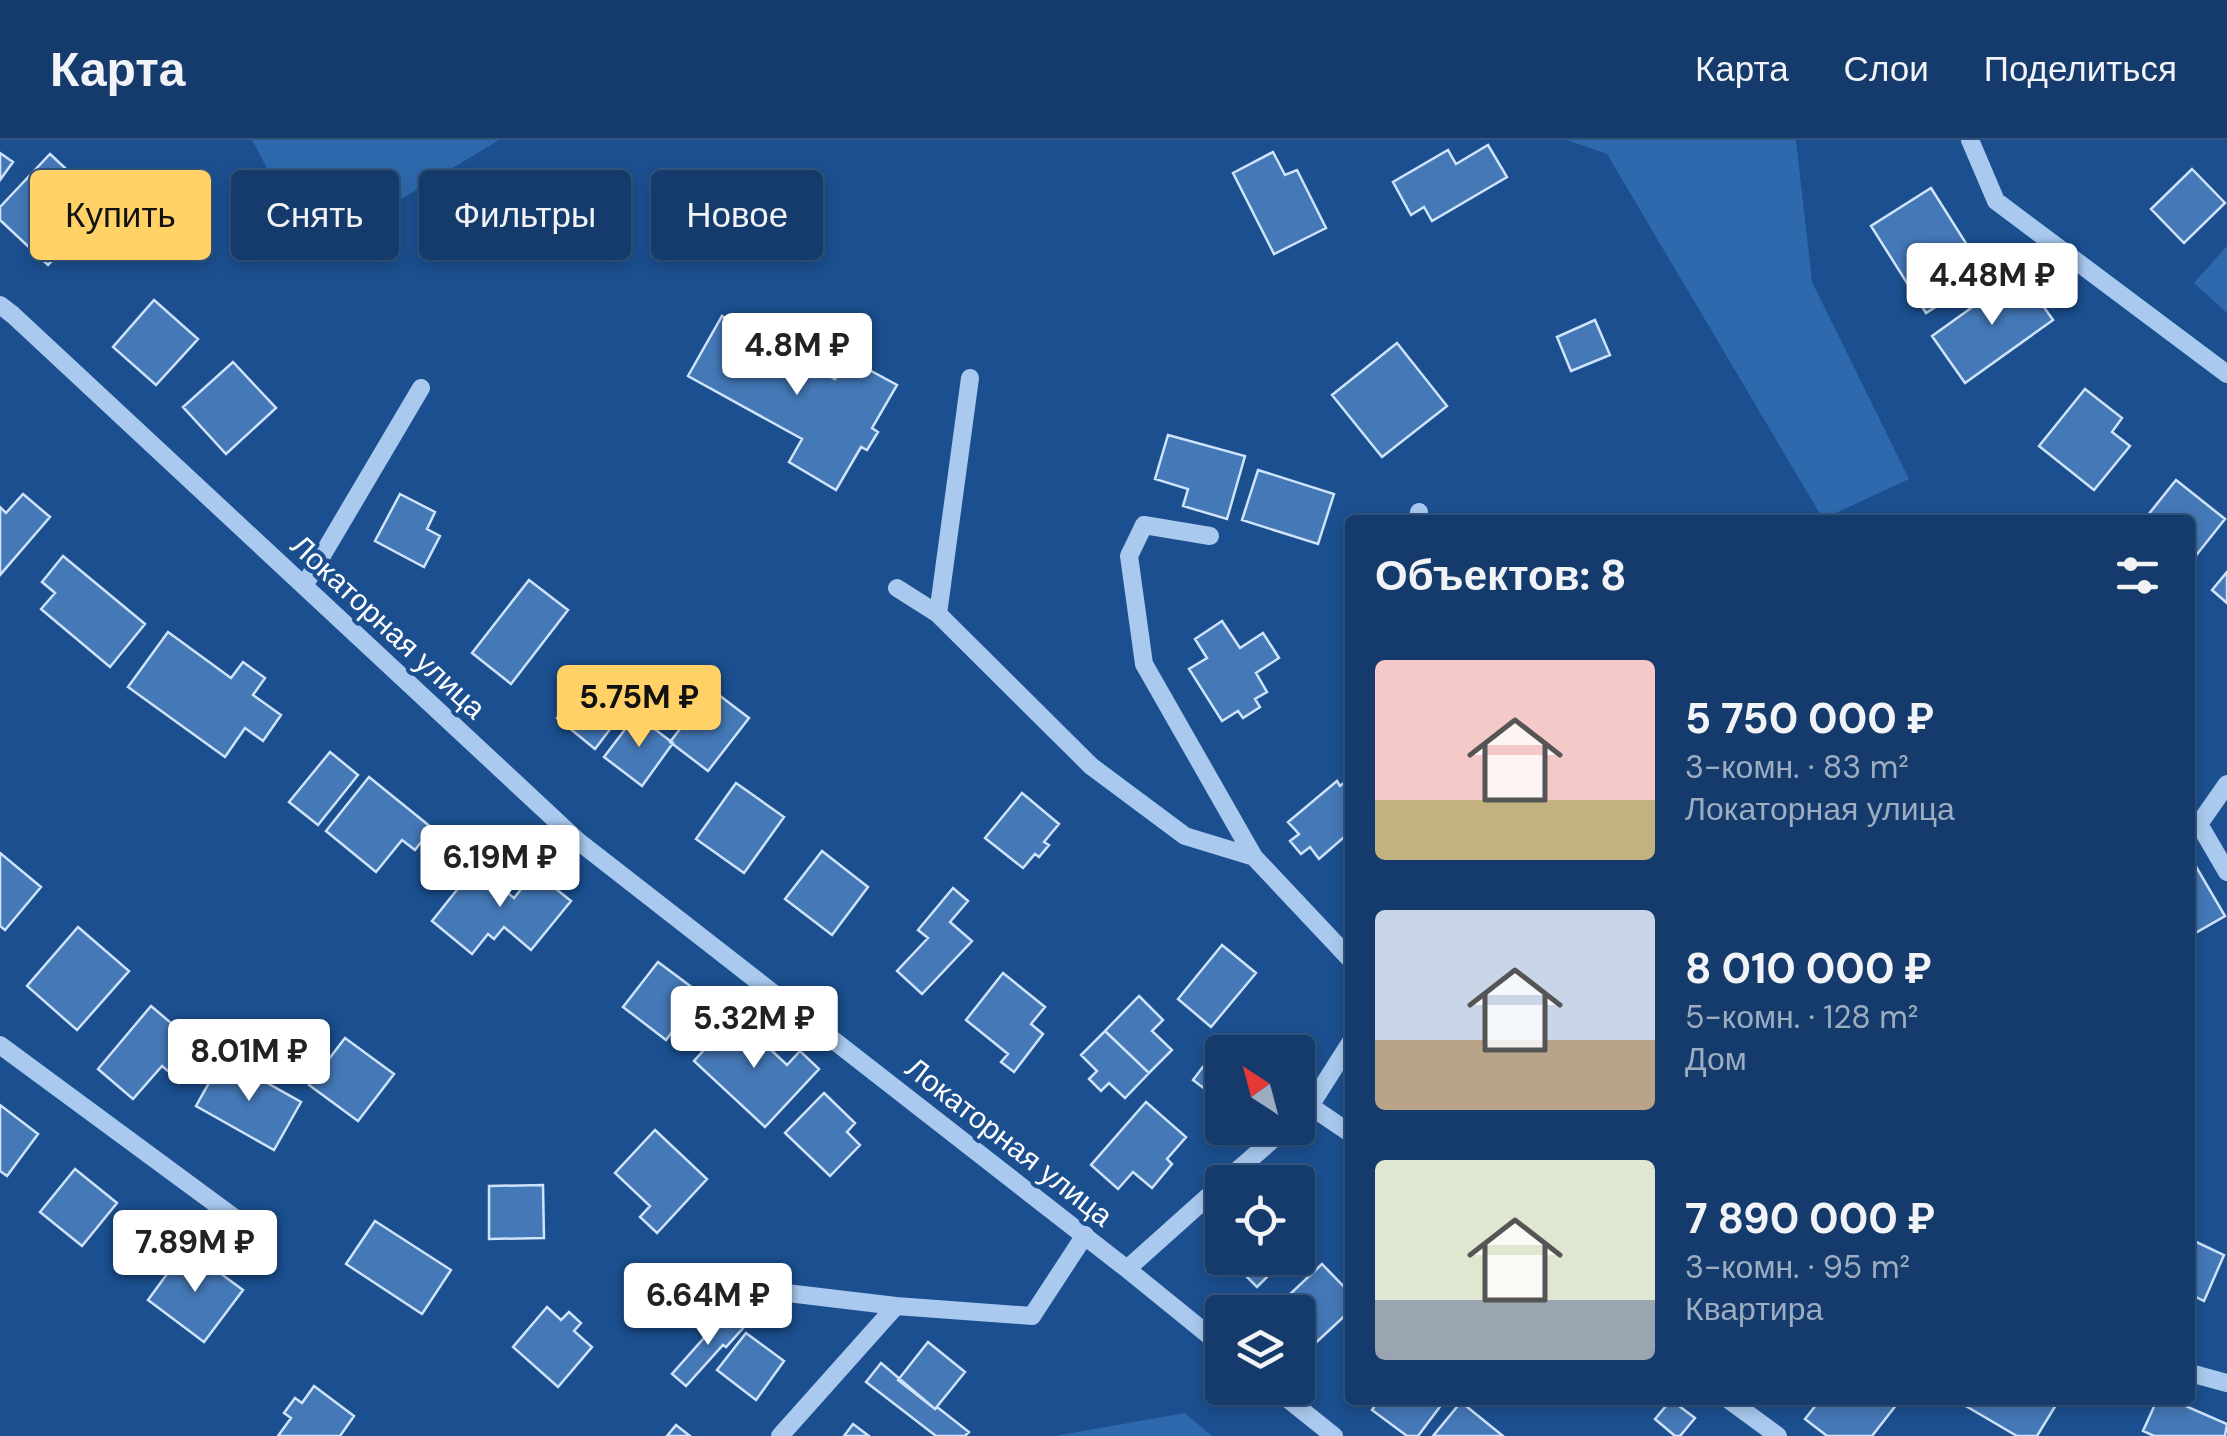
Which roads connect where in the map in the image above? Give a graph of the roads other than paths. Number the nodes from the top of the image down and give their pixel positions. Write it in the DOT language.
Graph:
graph roads {
  1 [pos="1970,140"];
  2 [pos="0,305"];
  3 [pos="2227,374"];
  4 [pos="970,378"];
  5 [pos="420,388"];
  6 [pos="1210,536"];
  7 [pos="304,586"];
  8 [pos="897,588"];
  9 [pos="938,614"];
  10 [pos="2227,784"];
  11 [pos="2195,821"];
  12 [pos="2195,824"];
  13 [pos="1254,857"];
  14 [pos="2227,872"];
  15 [pos="1345,953"];
  16 [pos="0,1046"];
  17 [pos="1345,1051"];
  18 [pos="1315,1096"];
  19 [pos="1315,1117"];
  20 [pos="1345,1131"];
  21 [pos="1267,1145"];
  22 [pos="1244,1165"];
  23 [pos="1205,1199"];
  24 [pos="1084,1235"];
  25 [pos="266,1241"];
  26 [pos="1128,1268"];
  27 [pos="687,1281"];
  28 [pos="896,1306"];
  29 [pos="1205,1332"];
  30 [pos="2195,1374"];
  31 [pos="2227,1383"];
  32 [pos="1295,1405"];
  33 [pos="1736,1405"];
  34 [pos="780,1436"];
  35 [pos="1334,1436"];
  36 [pos="1778,1436"];
  1 -- 3 [label="street"];
  2 -- 7 [label="street, Локаторная улица"];
  4 -- 9 [label="street"];
  5 -- 7 [label="street"];
  6 -- 13 [label="street"];
  7 -- 24 [label="street, Локаторная улица"];
  8 -- 9 [label="street"];
  9 -- 13 [label="street"];
  10 -- 11 [label="street"];
  12 -- 14 [label="street"];
  13 -- 15 [label="street"];
  16 -- 25 [label="street"];
  17 -- 18 [label="street"];
  19 -- 20 [label="street"];
  21 -- 22 [label="street"];
  23 -- 26 [label="street"];
  24 -- 26 [label="street, Локаторная улица"];
  24 -- 28 [label="street"];
  26 -- 29 [label="street, Локаторная улица"];
  27 -- 28 [label="street"];
  28 -- 34 [label="street"];
  30 -- 31 [label="street"];
  32 -- 35 [label="street"];
  33 -- 36 [label="street"];
}
